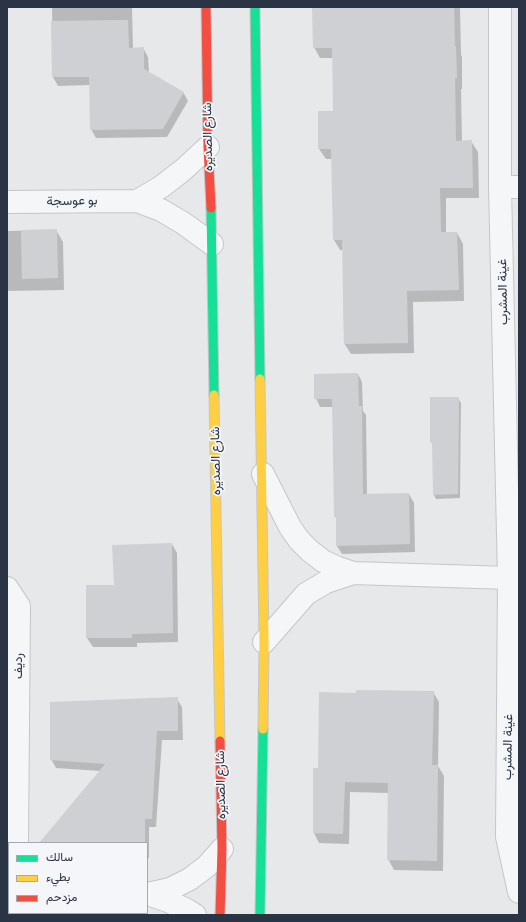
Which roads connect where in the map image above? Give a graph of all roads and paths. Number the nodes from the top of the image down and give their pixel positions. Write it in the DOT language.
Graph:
graph roads {
  1 [pos="206,7"];
  2 [pos="255,7"];
  3 [pos="500,7"];
  4 [pos="208,147"];
  5 [pos="510,187"];
  6 [pos="137,201"];
  7 [pos="7,202"];
  8 [pos="212,244"];
  9 [pos="262,474"];
  10 [pos="353,573"];
  11 [pos="509,578"];
  12 [pos="7,588"];
  13 [pos="264,642"];
  14 [pos="17,842"];
  15 [pos="222,849"];
  16 [pos="519,892"];
  17 [pos="148,894"];
  18 [pos="196,915"];
  19 [pos="220,915"];
  20 [pos="260,915"];
  1 -- 4 [label="main road, شارع الصديره"];
  2 -- 9 [label="main road"];
  3 -- 5 [label="street, غينة المشرب"];
  4 -- 6 [label="street, بو عوسجة"];
  4 -- 8 [label="main road, شارع الصديره"];
  5 -- 11 [label="street, غينة المشرب"];
  6 -- 7 [label="street, بو عوسجة"];
  6 -- 8 [label="street, بو عوسجة"];
  8 -- 15 [label="main road, شارع الصديره"];
  9 -- 10 [label="street"];
  9 -- 13 [label="main road"];
  10 -- 11 [label="street"];
  10 -- 13 [label="street"];
  11 -- 16 [label="street, غينة المشرب"];
  12 -- 14 [label="street, رديف"];
  13 -- 20 [label="main road"];
  15 -- 17 [label="street"];
  15 -- 19 [label="main road, شارع الصديره"];
  17 -- 18 [label="street"];
}
